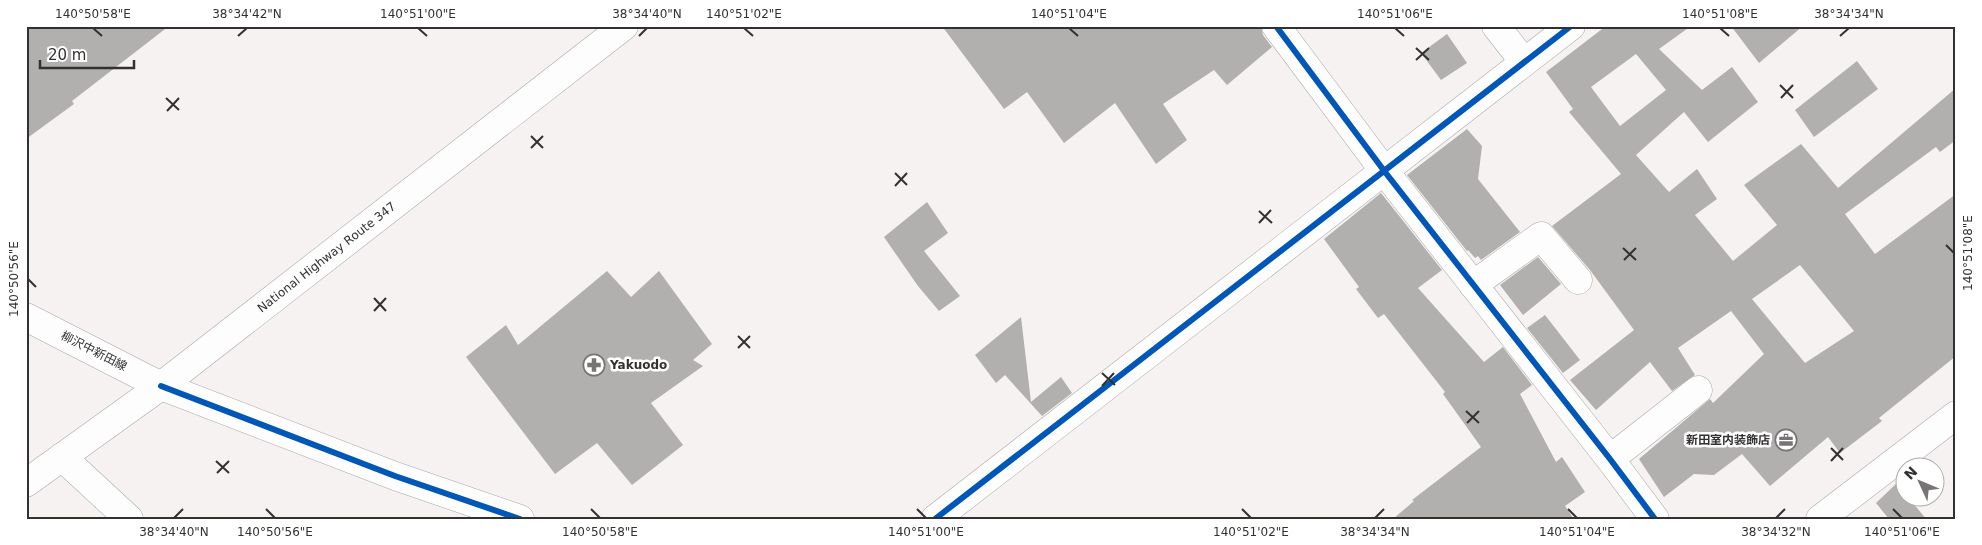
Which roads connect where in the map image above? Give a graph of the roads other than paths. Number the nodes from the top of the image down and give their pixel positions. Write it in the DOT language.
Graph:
graph roads {
  1 [pos="624,26"];
  2 [pos="1276,26"];
  3 [pos="1496,26"];
  4 [pos="1571,26"];
  5 [pos="1524,62"];
  6 [pos="1385,172"];
  7 [pos="1578,280"];
  8 [pos="1473,285"];
  9 [pos="26,317"];
  10 [pos="161,386"];
  11 [pos="1698,390"];
  12 [pos="1956,415"];
  13 [pos="62,457"];
  14 [pos="1610,459"];
  15 [pos="26,483"];
  16 [pos="129,519"];
  17 [pos="520,519"];
  18 [pos="934,519"];
  19 [pos="1655,519"];
  20 [pos="1820,519"];
  1 -- 10 [label="main road, National Highway Route 347"];
  2 -- 6 [label="main road"];
  3 -- 5 [label="main road"];
  4 -- 5 [label="main road"];
  5 -- 6 [label="main road"];
  6 -- 8 [label="main road"];
  6 -- 18 [label="main road"];
  7 -- 8 [label="main road"];
  8 -- 14 [label="main road"];
  9 -- 10 [label="main road, 柳沢中新田線"];
  10 -- 13 [label="main road, National Highway Route 347"];
  10 -- 17 [label="main road, 柳沢中新田線"];
  11 -- 14 [label="main road"];
  12 -- 20 [label="main road"];
  13 -- 15 [label="main road, National Highway Route 347"];
  13 -- 16 [label="main road"];
  14 -- 19 [label="main road"];
}
